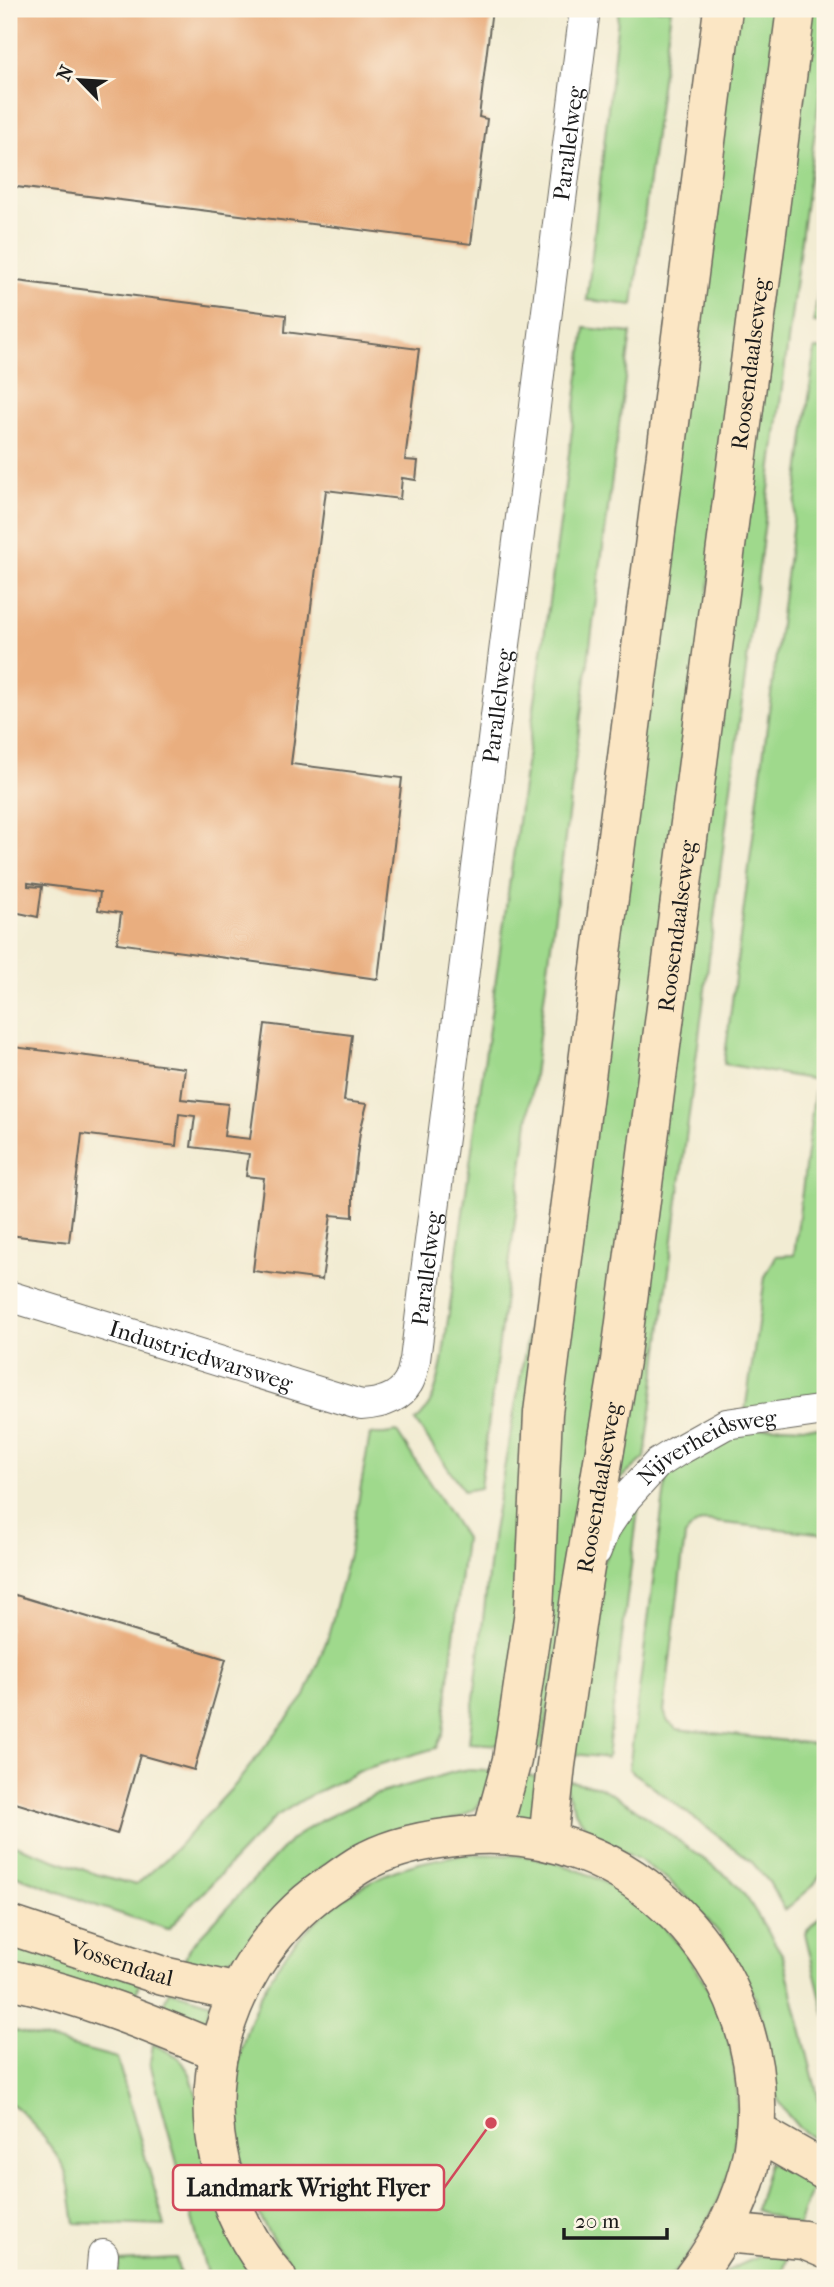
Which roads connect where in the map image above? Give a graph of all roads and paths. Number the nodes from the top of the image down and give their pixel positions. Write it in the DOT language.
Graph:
graph roads {
  1 [pos="585,9"];
  2 [pos="723,9"];
  3 [pos="796,9"];
  4 [pos="9,1296"];
  5 [pos="393,1398"];
  6 [pos="825,1410"];
  7 [pos="580,1597"];
  8 [pos="492,1833"];
  9 [pos="548,1841"];
  10 [pos="9,1925"];
  11 [pos="9,1979"];
  12 [pos="238,1993"];
  13 [pos="219,2052"];
  14 [pos="755,2131"];
  15 [pos="825,2171"];
  16 [pos="724,2233"];
  17 [pos="825,2249"];
  18 [pos="277,2278"];
  19 [pos="693,2278"];
  1 -- 5 [label="street, Parallelweg"];
  2 -- 8 [label="street"];
  3 -- 7 [label="street, Roosendaalseweg"];
  4 -- 5 [label="street, Industriedwarsweg"];
  6 -- 7 [label="street, Nijverheidsweg"];
  7 -- 9 [label="street, Roosendaalseweg"];
  8 -- 9 [label="street"];
  8 -- 12 [label="street"];
  9 -- 14 [label="street"];
  10 -- 12 [label="street, Vossendaal"];
  11 -- 13 [label="street"];
  12 -- 13 [label="street"];
  13 -- 18 [label="street"];
  14 -- 15 [label="street"];
  14 -- 16 [label="street"];
  16 -- 17 [label="street"];
  16 -- 19 [label="street"];
}
